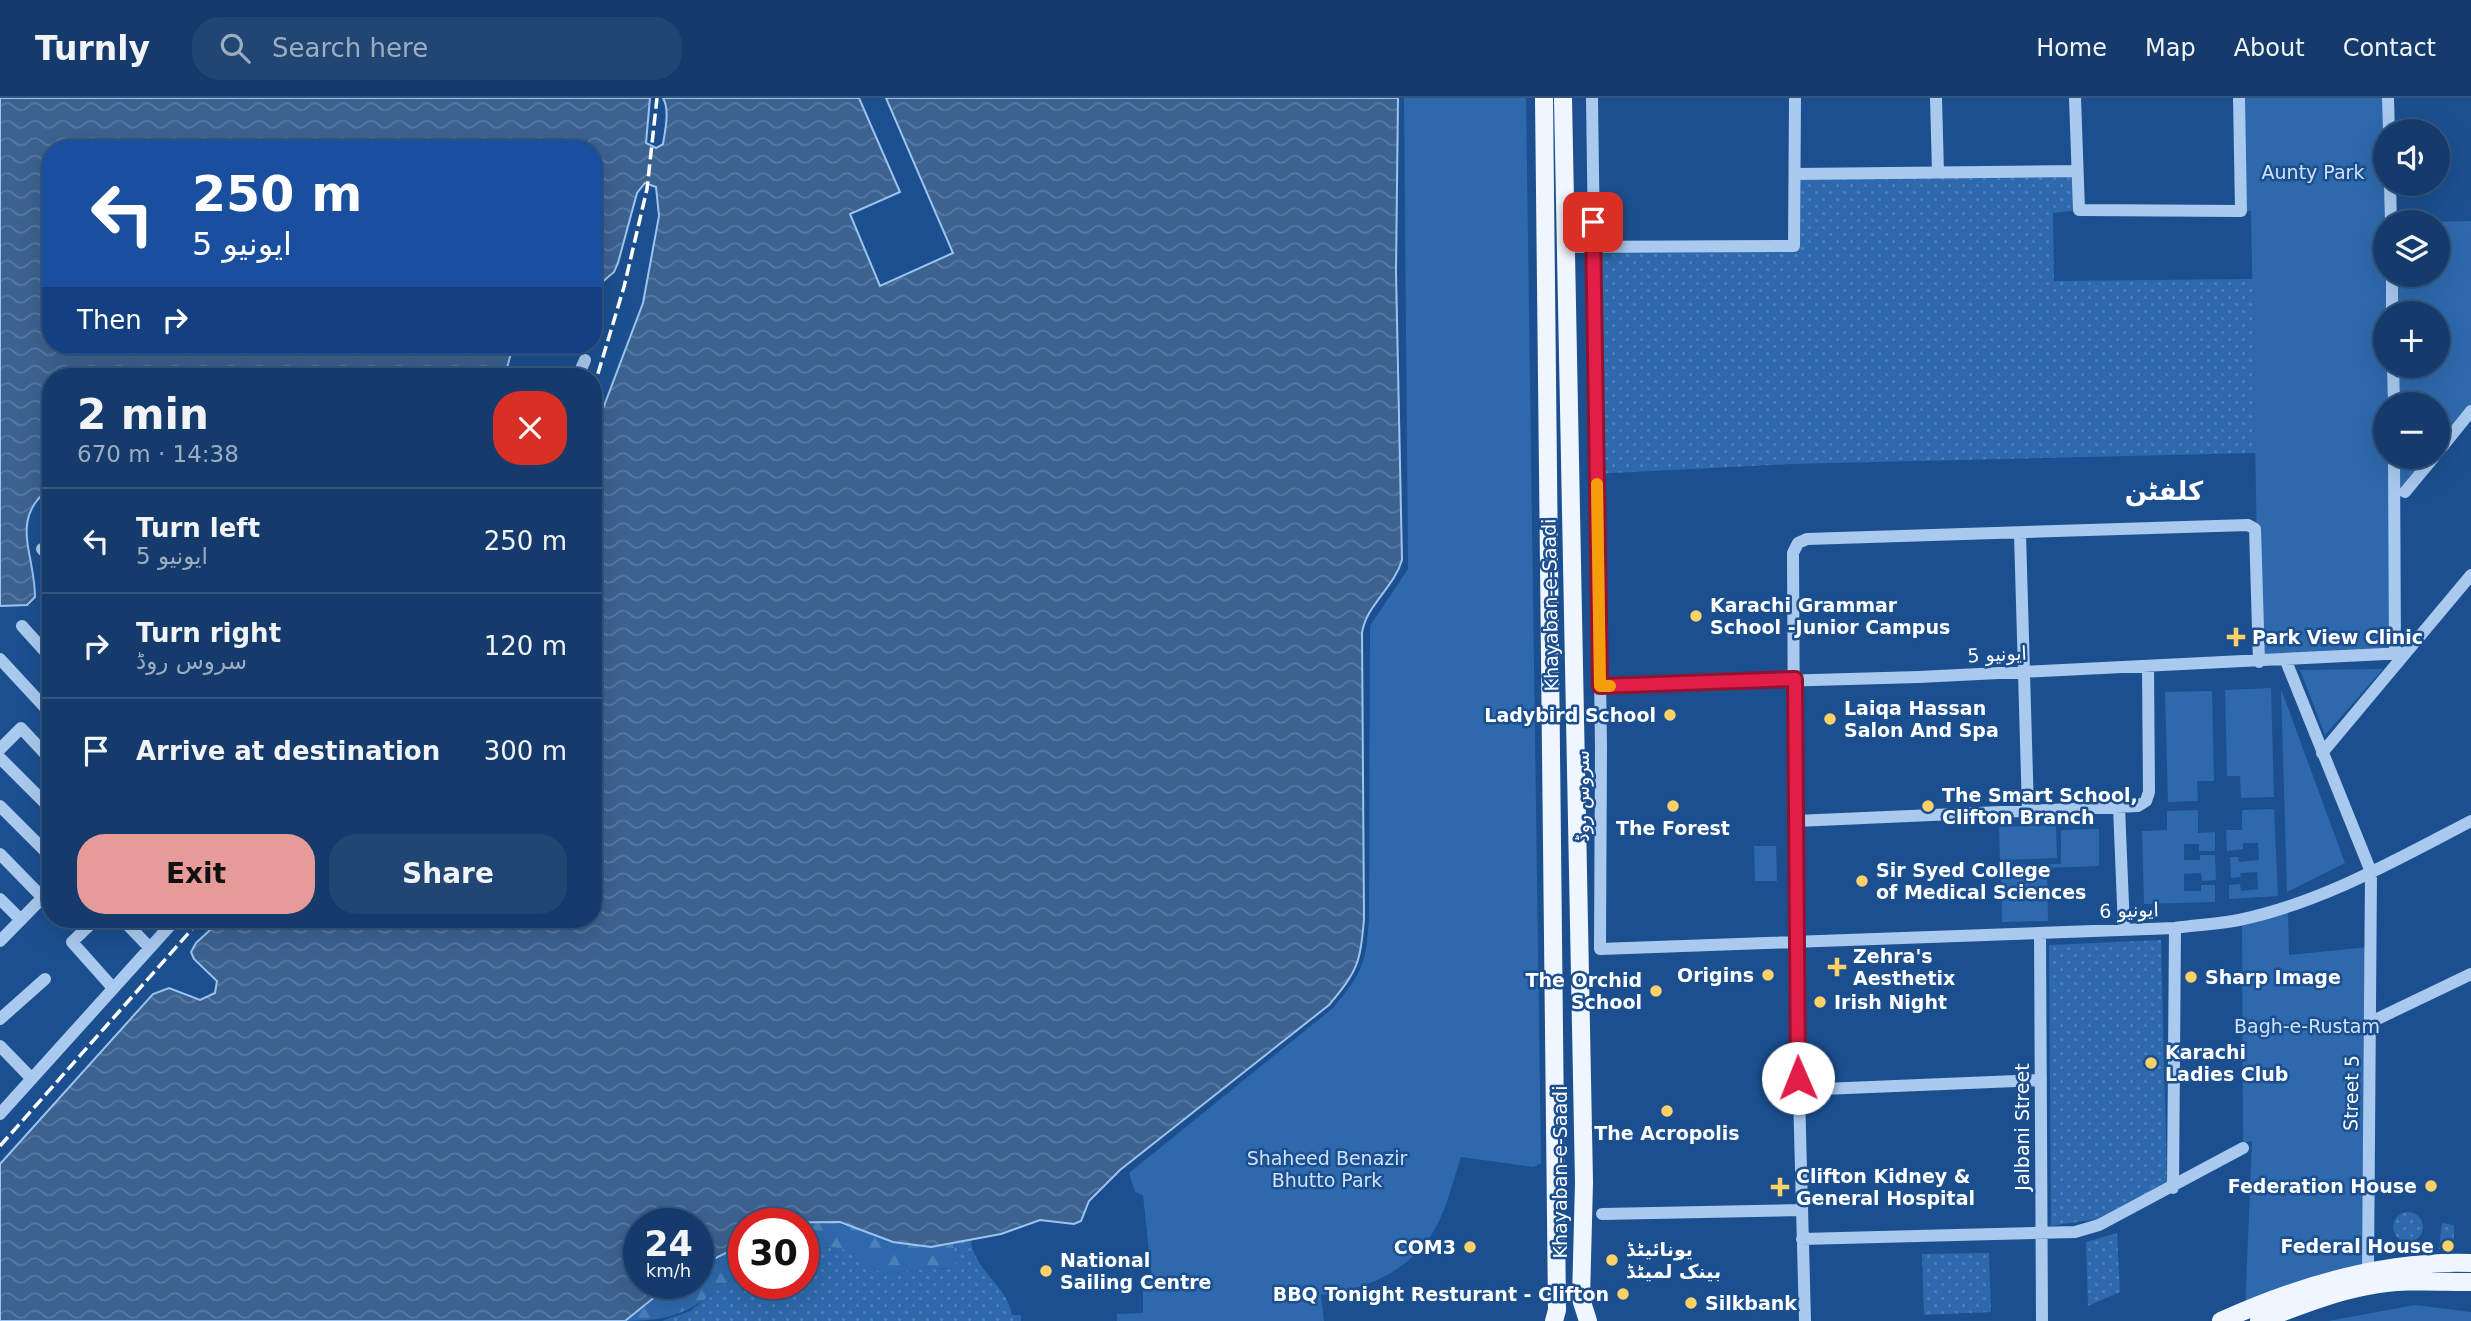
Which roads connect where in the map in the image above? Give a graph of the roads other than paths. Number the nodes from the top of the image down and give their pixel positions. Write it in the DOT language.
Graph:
graph roads {
  1 [pos="1544,98"];
  2 [pos="1563,98"];
  3 [pos="1591,98"];
  4 [pos="1794,98"];
  5 [pos="1936,98"];
  6 [pos="2075,98"];
  7 [pos="2239,98"];
  8 [pos="2388,98"];
  9 [pos="2389,119"];
  10 [pos="2077,171"];
  11 [pos="1938,172"];
  12 [pos="1795,174"];
  13 [pos="1563,247"];
  14 [pos="1593,247"];
  15 [pos="585,360"];
  16 [pos="582,368"];
  17 [pos="2471,411"];
  18 [pos="2450,437"];
  19 [pos="2394,469"];
  20 [pos="2424,469"];
  21 [pos="2405,492"];
  22 [pos="2020,534"];
  23 [pos="2471,575"];
  24 [pos="22,626"];
  25 [pos="42,648"];
  26 [pos="2400,654"];
  27 [pos="0,659"];
  28 [pos="2287,661"];
  29 [pos="2259,662"];
  30 [pos="2148,667"];
  31 [pos="2023,672"];
  32 [pos="1795,679"];
  33 [pos="1600,686"];
  34 [pos="42,704"];
  35 [pos="0,749"];
  36 [pos="42,750"];
  37 [pos="2322,753"];
  38 [pos="0,758"];
  39 [pos="42,801"];
  40 [pos="0,806"];
  41 [pos="2119,807"];
  42 [pos="2028,811"];
  43 [pos="1796,821"];
  44 [pos="2471,821"];
  45 [pos="42,848"];
  46 [pos="0,854"];
  47 [pos="2371,872"];
  48 [pos="42,889"];
  49 [pos="42,898"];
  50 [pos="0,899"];
  51 [pos="20,920"];
  52 [pos="87,928"];
  53 [pos="131,928"];
  54 [pos="165,928"];
  55 [pos="2175,928"];
  56 [pos="2124,929"];
  57 [pos="2040,933"];
  58 [pos="0,941"];
  59 [pos="1795,941"];
  60 [pos="150,947"];
  61 [pos="1601,949"];
  62 [pos="2471,974"];
  63 [pos="45,979"];
  64 [pos="113,988"];
  65 [pos="0,1020"];
  66 [pos="2371,1023"];
  67 [pos="0,1046"];
  68 [pos="32,1079"];
  69 [pos="2041,1080"];
  70 [pos="1799,1090"];
  71 [pos="0,1114"];
  72 [pos="2243,1148"];
  73 [pos="2173,1188"];
  74 [pos="1801,1209"];
  75 [pos="1602,1214"];
  76 [pos="2042,1234"];
  77 [pos="1802,1239"];
  78 [pos="2471,1263"];
  79 [pos="2368,1272"];
  80 [pos="2469,1283"];
  81 [pos="1554,1321"];
  82 [pos="1588,1321"];
  83 [pos="1805,1321"];
  84 [pos="2042,1321"];
  85 [pos="2221,1321"];
  86 [pos="2259,1321"];
  1 -- 81 [label="main road, Khayaban-e-Saadi"];
  2 -- 13 [label="main road, Khayaban-e-Saadi"];
  3 -- 14 [label="street, سروس روڈ"];
  4 -- 12 [label="street"];
  5 -- 11 [label="street"];
  6 -- 10 [label="street"];
  7 -- 10 [label="street"];
  8 -- 9 [label="street"];
  10 -- 11 [label="street"];
  11 -- 12 [label="street"];
  12 -- 14 [label="street"];
  13 -- 14 [label="street"];
  13 -- 82 [label="main road, Khayaban-e-Saadi"];
  14 -- 33 [label="street, سروس روڈ"];
  15 -- 16 [label="street"];
  17 -- 18 [label="street"];
  19 -- 26 [label="street"];
  20 -- 21 [label="street"];
  22 -- 29 [label="street"];
  22 -- 31 [label="street"];
  22 -- 32 [label="street"];
  23 -- 26 [label="street"];
  24 -- 25 [label="street"];
  26 -- 28 [label="street, ایونیو 5"];
  26 -- 37 [label="street"];
  27 -- 34 [label="street"];
  28 -- 29 [label="street, ایونیو 5"];
  28 -- 37 [label="street"];
  29 -- 30 [label="street, ایونیو 5"];
  30 -- 31 [label="street, ایونیو 5"];
  30 -- 41 [label="street"];
  31 -- 32 [label="street, ایونیو 5"];
  31 -- 42 [label="street"];
  32 -- 33 [label="street, ایونیو 5"];
  32 -- 43 [label="street"];
  33 -- 61 [label="street, سروس روڈ"];
  35 -- 36 [label="street"];
  37 -- 47 [label="street"];
  38 -- 39 [label="street"];
  40 -- 45 [label="street"];
  41 -- 42 [label="street"];
  41 -- 56 [label="street"];
  42 -- 43 [label="street"];
  43 -- 59 [label="street"];
  44 -- 47 [label="street, ایونیو 6"];
  46 -- 48 [label="street"];
  47 -- 55 [label="street, ایونیو 6"];
  47 -- 66 [label="street, Street 5"];
  49 -- 51 [label="street"];
  50 -- 51 [label="street"];
  51 -- 58 [label="street"];
  52 -- 64 [label="street"];
  53 -- 60 [label="street"];
  54 -- 60 [label="street"];
  55 -- 56 [label="street, ایونیو 6"];
  55 -- 73 [label="street"];
  56 -- 57 [label="street, ایونیو 6"];
  57 -- 59 [label="street, ایونیو 6"];
  57 -- 69 [label="street, Jalbani Street"];
  59 -- 61 [label="street, ایونیو 6"];
  59 -- 70 [label="street"];
  60 -- 64 [label="street"];
  62 -- 66 [label="street"];
  63 -- 65 [label="street"];
  64 -- 68 [label="street"];
  66 -- 79 [label="street, Street 5"];
  67 -- 68 [label="street"];
  68 -- 71 [label="street"];
  69 -- 70 [label="street"];
  69 -- 76 [label="street, Jalbani Street"];
  70 -- 74 [label="street"];
  72 -- 73 [label="street"];
  73 -- 76 [label="street"];
  74 -- 75 [label="street"];
  74 -- 77 [label="street"];
  76 -- 77 [label="street"];
  76 -- 84 [label="street, Jalbani Street"];
  77 -- 83 [label="street"];
  78 -- 79 [label="main road"];
  79 -- 85 [label="main road"];
  80 -- 86 [label="main road"];
}
